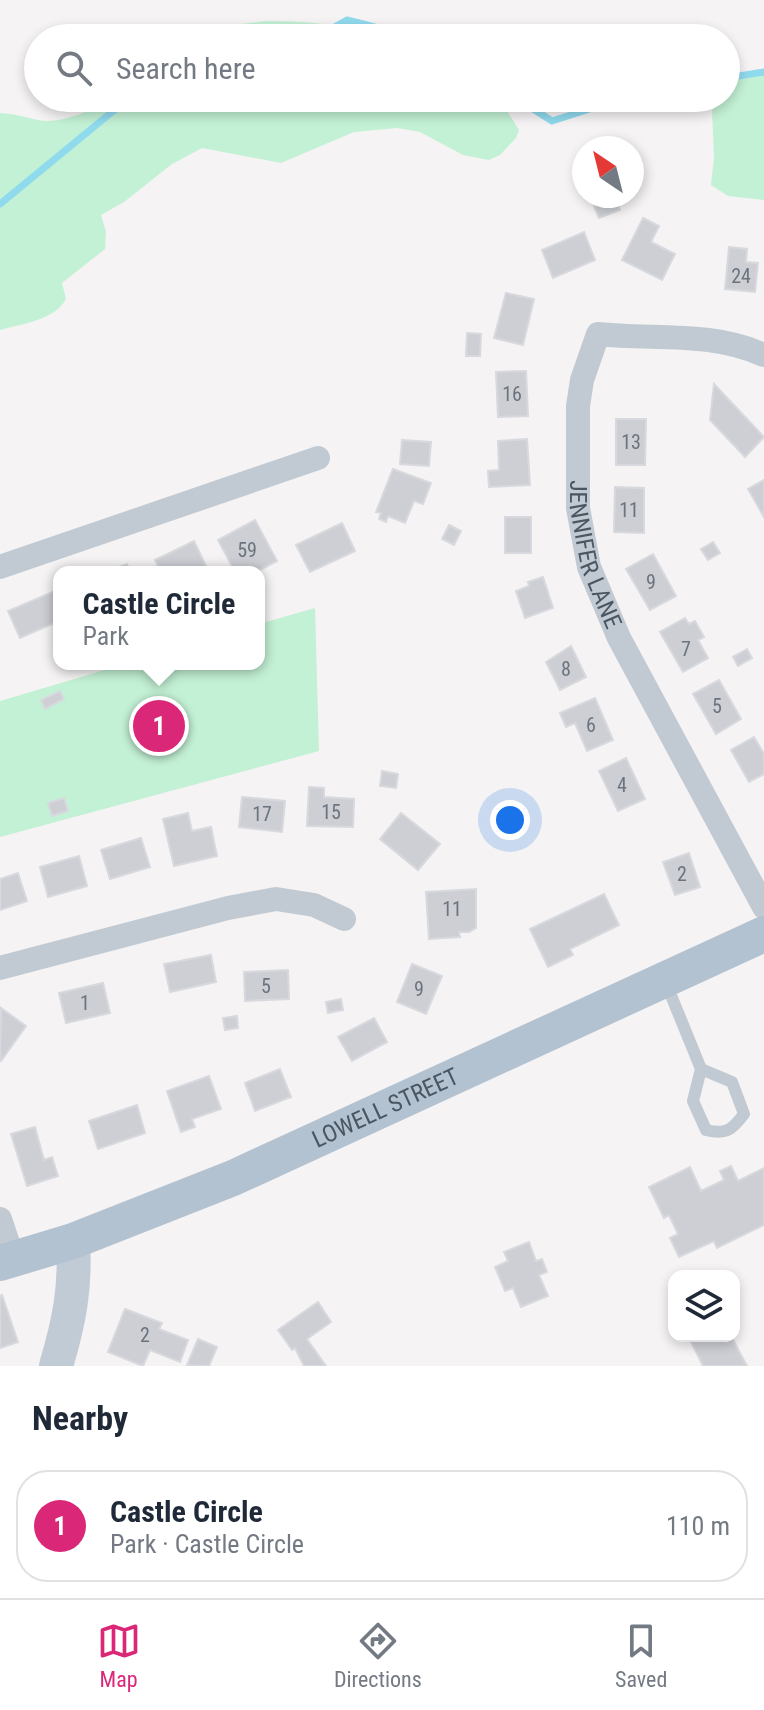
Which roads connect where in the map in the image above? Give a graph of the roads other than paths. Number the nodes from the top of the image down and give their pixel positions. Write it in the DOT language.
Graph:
graph roads {
  1 [pos="764,355"];
  2 [pos="318,458"];
  3 [pos="0,567"];
  4 [pos="764,907"];
  5 [pos="344,919"];
  6 [pos="764,934"];
  7 [pos="0,968"];
  8 [pos="665,980"];
  9 [pos="701,1069"];
  10 [pos="0,1219"];
  11 [pos="73,1241"];
  12 [pos="7,1261"];
  13 [pos="56,1366"];
  1 -- 4 [label="street, JENNIFER LANE"];
  2 -- 3 [label="street"];
  5 -- 7 [label="street"];
  6 -- 8 [label="main road, LOWELL STREET"];
  8 -- 9 [label="lane"];
  8 -- 11 [label="main road, LOWELL STREET"];
  9 -- 9 [label="lane"];
  10 -- 12 [label="street"];
  11 -- 12 [label="main road, LOWELL STREET"];
  11 -- 13 [label="street"];
}
